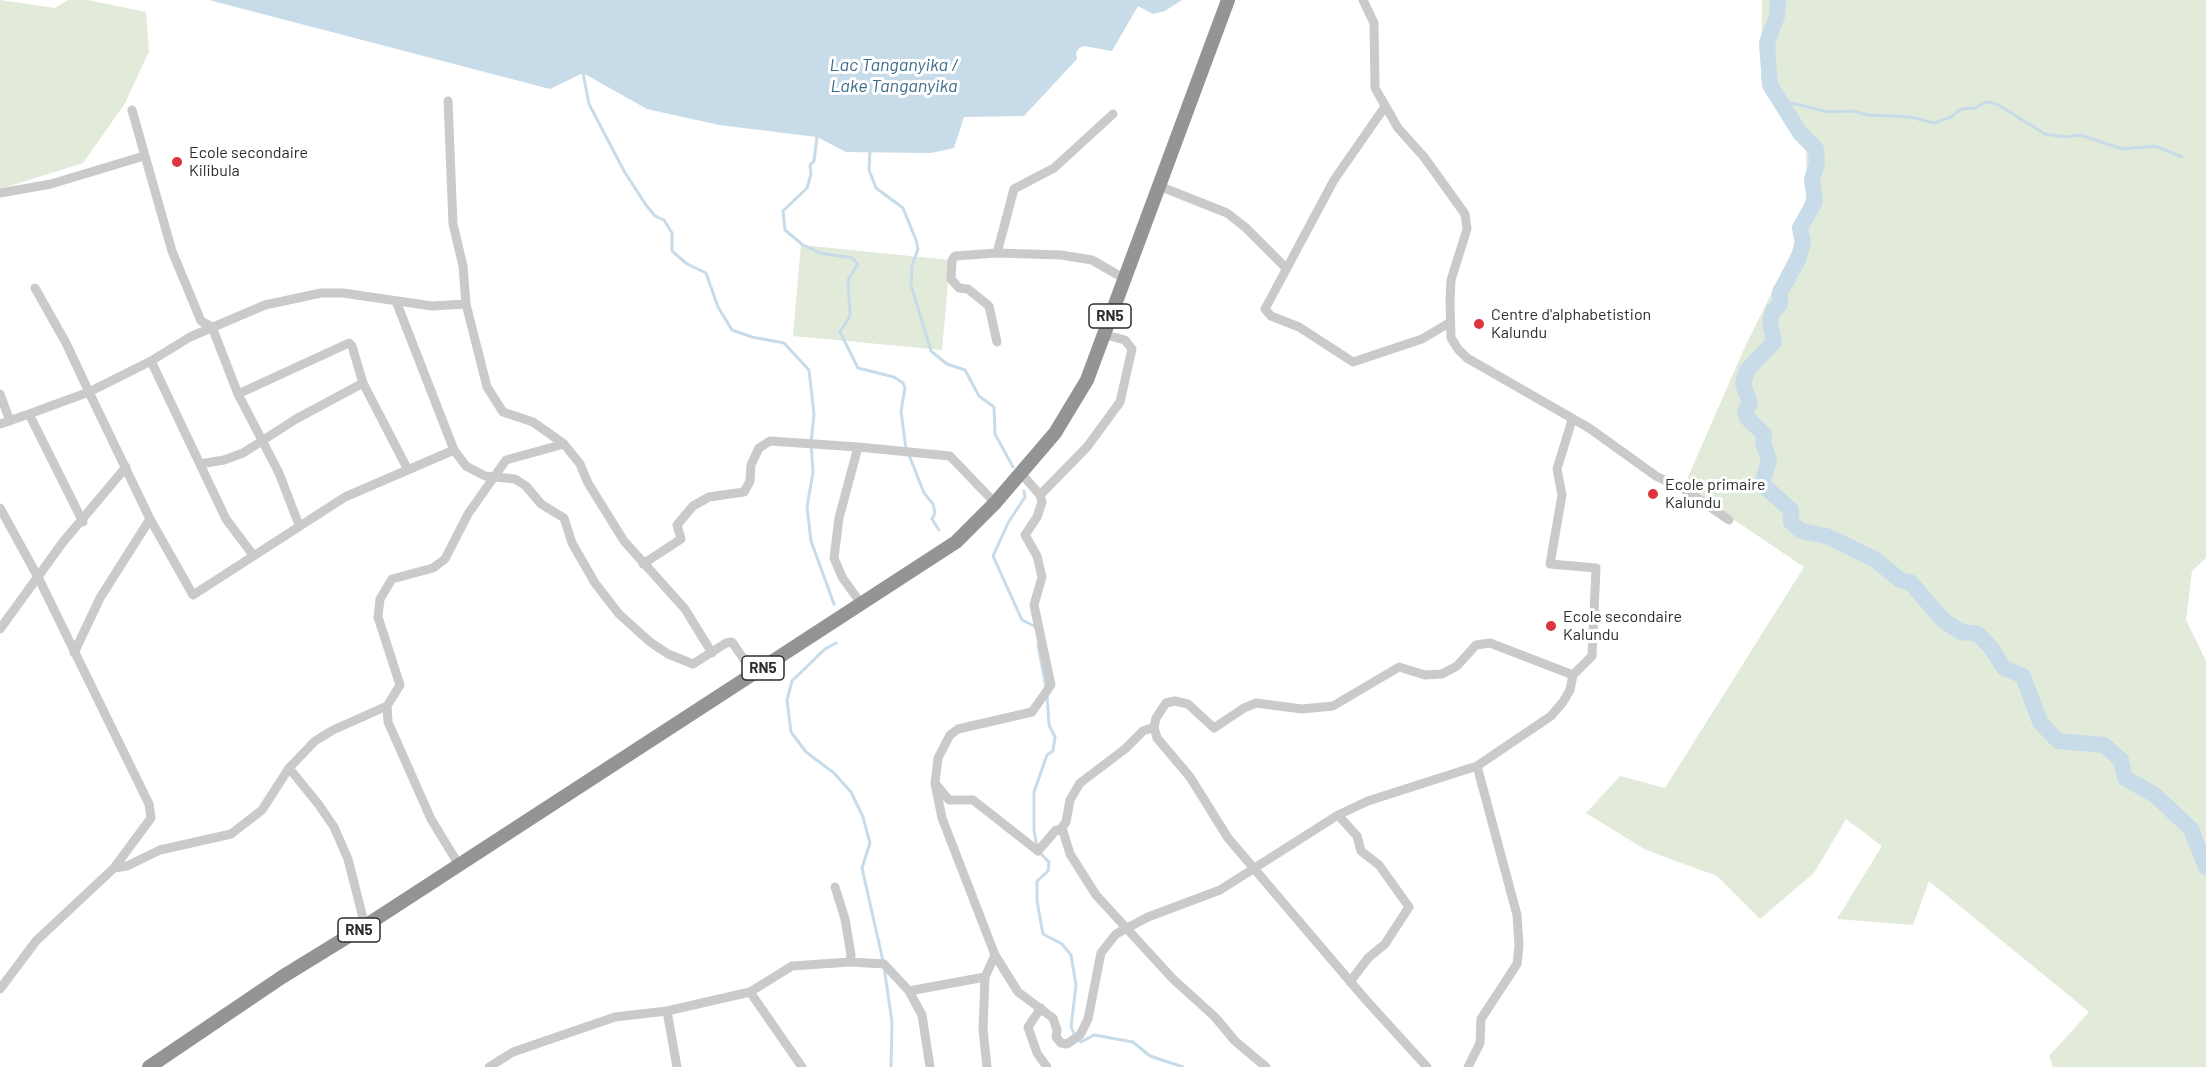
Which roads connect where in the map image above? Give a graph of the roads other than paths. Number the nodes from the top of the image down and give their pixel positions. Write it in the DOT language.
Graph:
graph roads {
  1 [pos="1228,0"];
  2 [pos="1363,0"];
  3 [pos="448,101"];
  4 [pos="1384,108"];
  5 [pos="132,110"];
  6 [pos="1113,114"];
  7 [pos="144,156"];
  8 [pos="1159,186"];
  9 [pos="0,193"];
  10 [pos="997,253"];
  11 [pos="1286,268"];
  12 [pos="1125,279"];
  13 [pos="35,288"];
  14 [pos="396,301"];
  15 [pos="466,304"];
  16 [pos="1449,323"];
  17 [pos="212,327"];
  18 [pos="1102,334"];
  19 [pos="997,342"];
  20 [pos="151,361"];
  21 [pos="363,383"];
  22 [pos="89,392"];
  23 [pos="0,394"];
  24 [pos="238,394"];
  25 [pos="29,414"];
  26 [pos="10,420"];
  27 [pos="1572,420"];
  28 [pos="0,424"];
  29 [pos="262,443"];
  30 [pos="564,444"];
  31 [pos="858,447"];
  32 [pos="454,450"];
  33 [pos="200,464"];
  34 [pos="126,467"];
  35 [pos="408,470"];
  36 [pos="1020,472"];
  37 [pos="493,477"];
  38 [pos="1040,495"];
  39 [pos="995,502"];
  40 [pos="1,511"];
  41 [pos="150,519"];
  42 [pos="1729,520"];
  43 [pos="83,522"];
  44 [pos="299,525"];
  45 [pos="253,555"];
  46 [pos="643,564"];
  47 [pos="39,579"];
  48 [pos="862,605"];
  49 [pos="0,628"];
  50 [pos="74,652"];
  51 [pos="712,652"];
  52 [pos="754,674"];
  53 [pos="1573,675"];
  54 [pos="387,706"];
  55 [pos="1154,727"];
  56 [pos="1478,766"];
  57 [pos="289,768"];
  58 [pos="934,783"];
  59 [pos="1338,815"];
  60 [pos="1060,830"];
  61 [pos="459,865"];
  62 [pos="114,868"];
  63 [pos="1255,868"];
  64 [pos="835,887"];
  65 [pos="365,926"];
  66 [pos="1125,928"];
  67 [pos="995,955"];
  68 [pos="850,962"];
  69 [pos="986,977"];
  70 [pos="1350,982"];
  71 [pos="0,988"];
  72 [pos="909,991"];
  73 [pos="750,992"];
  74 [pos="1041,1008"];
  75 [pos="667,1011"];
  76 [pos="149,1067"];
  77 [pos="489,1067"];
  78 [pos="677,1067"];
  79 [pos="802,1067"];
  80 [pos="930,1067"];
  81 [pos="987,1067"];
  82 [pos="1047,1067"];
  83 [pos="1266,1067"];
  84 [pos="1427,1067"];
  85 [pos="1468,1067"];
  1 -- 8 [label="highway, RN5"];
  2 -- 4 [label="street"];
  3 -- 15 [label="street"];
  4 -- 11 [label="street"];
  4 -- 16 [label="street"];
  5 -- 7 [label="street"];
  6 -- 10 [label="street"];
  7 -- 9 [label="street"];
  7 -- 17 [label="street"];
  8 -- 11 [label="street"];
  8 -- 12 [label="highway, RN5"];
  10 -- 12 [label="street"];
  10 -- 19 [label="street"];
  11 -- 16 [label="street"];
  12 -- 18 [label="highway, RN5"];
  13 -- 22 [label="street"];
  14 -- 15 [label="street"];
  14 -- 17 [label="street"];
  14 -- 32 [label="street"];
  15 -- 30 [label="street"];
  16 -- 27 [label="street"];
  17 -- 20 [label="street"];
  17 -- 24 [label="street"];
  18 -- 36 [label="highway, RN5"];
  18 -- 38 [label="street"];
  20 -- 22 [label="street"];
  20 -- 33 [label="street"];
  21 -- 24 [label="street"];
  21 -- 29 [label="street"];
  21 -- 35 [label="street"];
  22 -- 25 [label="street"];
  22 -- 34 [label="street"];
  23 -- 26 [label="street"];
  24 -- 29 [label="street"];
  25 -- 26 [label="street"];
  25 -- 43 [label="street"];
  26 -- 28 [label="street"];
  27 -- 42 [label="street"];
  27 -- 53 [label="street"];
  29 -- 33 [label="street"];
  29 -- 44 [label="street"];
  30 -- 37 [label="street"];
  30 -- 46 [label="street"];
  31 -- 39 [label="street"];
  31 -- 46 [label="street"];
  31 -- 48 [label="street"];
  32 -- 35 [label="street"];
  32 -- 37 [label="street"];
  33 -- 45 [label="street"];
  34 -- 41 [label="street"];
  34 -- 43 [label="street"];
  35 -- 44 [label="street"];
  36 -- 38 [label="street"];
  36 -- 39 [label="highway, RN5"];
  37 -- 51 [label="street"];
  37 -- 54 [label="street"];
  38 -- 58 [label="street"];
  39 -- 48 [label="highway, RN5"];
  40 -- 47 [label="street"];
  41 -- 45 [label="street"];
  41 -- 50 [label="street"];
  43 -- 47 [label="street"];
  44 -- 45 [label="street"];
  46 -- 51 [label="street"];
  47 -- 49 [label="street"];
  47 -- 50 [label="street"];
  48 -- 52 [label="highway, RN5"];
  50 -- 62 [label="street"];
  51 -- 52 [label="street"];
  52 -- 61 [label="highway, RN5"];
  53 -- 55 [label="street"];
  53 -- 56 [label="street"];
  54 -- 57 [label="street"];
  54 -- 61 [label="street"];
  55 -- 60 [label="street"];
  55 -- 63 [label="street"];
  56 -- 59 [label="street"];
  56 -- 85 [label="street"];
  57 -- 62 [label="street"];
  57 -- 65 [label="street"];
  58 -- 60 [label="street"];
  58 -- 67 [label="street"];
  59 -- 63 [label="street"];
  59 -- 70 [label="street"];
  60 -- 66 [label="street"];
  61 -- 65 [label="highway, RN5"];
  62 -- 71 [label="street"];
  63 -- 66 [label="street"];
  63 -- 70 [label="street"];
  64 -- 68 [label="street"];
  65 -- 76 [label="highway, RN5"];
  66 -- 74 [label="street"];
  66 -- 83 [label="street"];
  67 -- 69 [label="street"];
  67 -- 74 [label="street"];
  68 -- 72 [label="street"];
  68 -- 73 [label="street"];
  69 -- 72 [label="street"];
  69 -- 81 [label="street"];
  70 -- 84 [label="street"];
  72 -- 80 [label="street"];
  73 -- 75 [label="street"];
  73 -- 79 [label="street"];
  74 -- 82 [label="street"];
  75 -- 77 [label="street"];
  75 -- 78 [label="street"];
}
